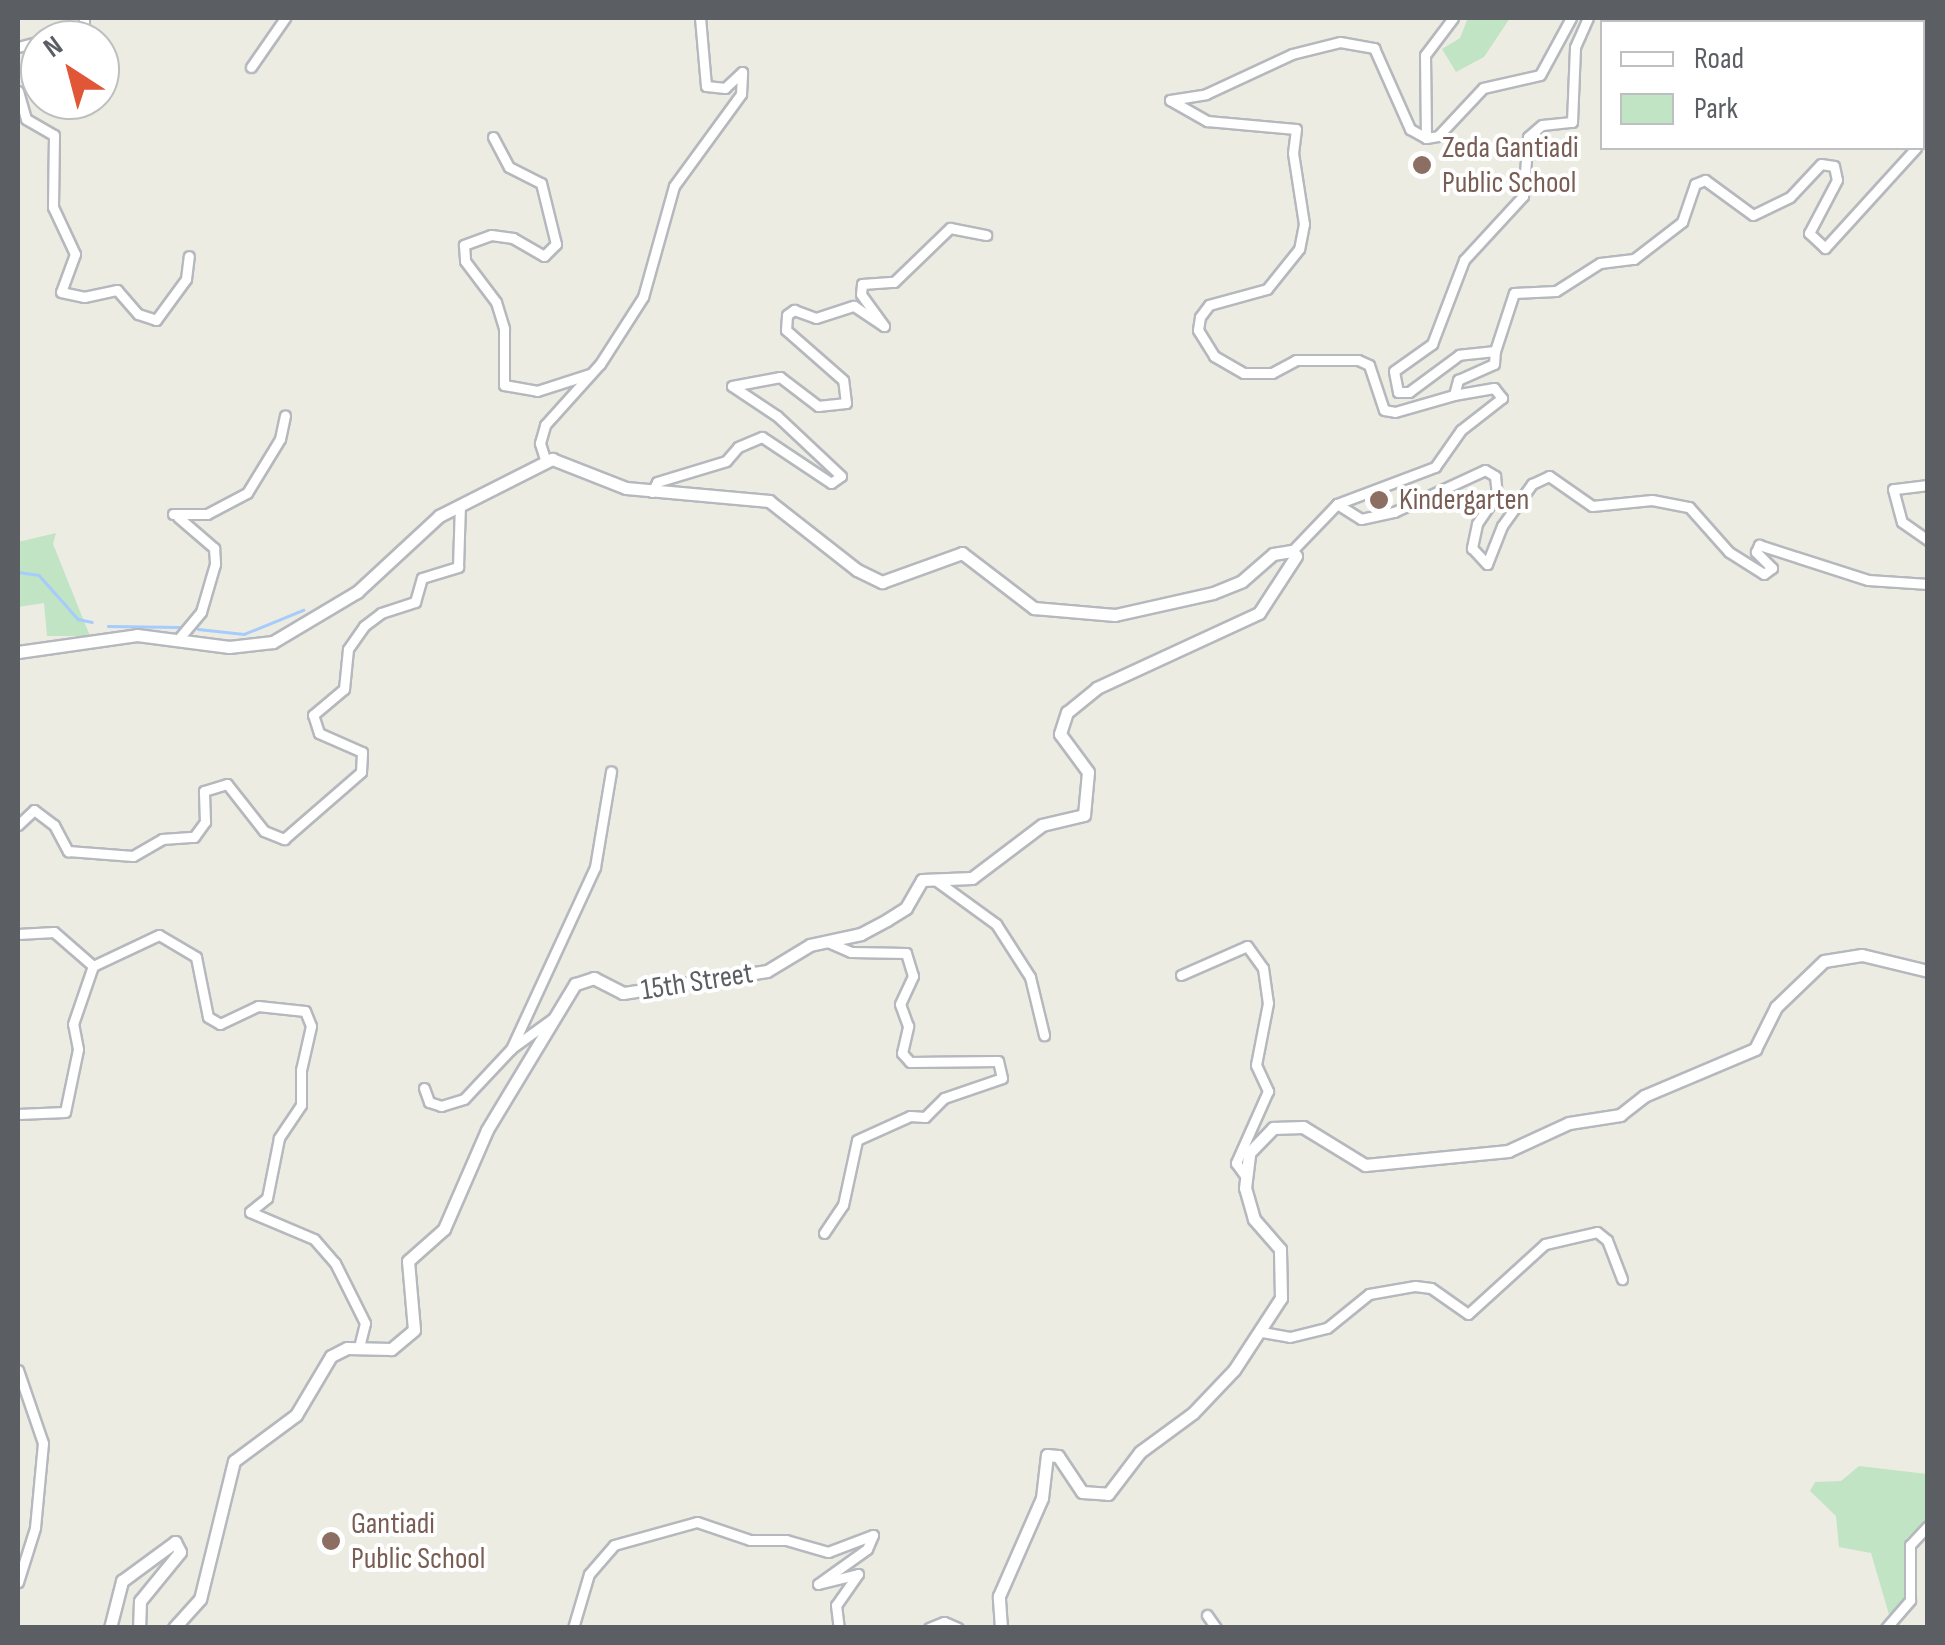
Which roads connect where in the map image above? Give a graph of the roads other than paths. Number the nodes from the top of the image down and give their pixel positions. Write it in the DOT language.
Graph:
graph roads {
  1 [pos="285,18"];
  2 [pos="700,18"];
  3 [pos="1454,18"];
  4 [pos="1571,18"];
  5 [pos="1588,18"];
  6 [pos="252,68"];
  7 [pos="18,91"];
  8 [pos="493,137"];
  9 [pos="1426,138"];
  10 [pos="1914,150"];
  11 [pos="986,235"];
  12 [pos="189,256"];
  13 [pos="1496,352"];
  14 [pos="592,373"];
  15 [pos="1454,395"];
  16 [pos="285,416"];
  17 [pos="546,462"];
  18 [pos="1928,485"];
  19 [pos="652,492"];
  20 [pos="460,504"];
  21 [pos="1337,504"];
  22 [pos="1928,540"];
  23 [pos="1292,550"];
  24 [pos="1928,584"];
  25 [pos="180,636"];
  26 [pos="18,652"];
  27 [pos="611,771"];
  28 [pos="18,825"];
  29 [pos="932,878"];
  30 [pos="18,934"];
  31 [pos="826,941"];
  32 [pos="93,966"];
  33 [pos="1928,971"];
  34 [pos="1181,976"];
  35 [pos="562,1011"];
  36 [pos="1044,1035"];
  37 [pos="510,1049"];
  38 [pos="424,1088"];
  39 [pos="18,1114"];
  40 [pos="1246,1177"];
  41 [pos="824,1233"];
  42 [pos="1622,1278"];
  43 [pos="1262,1332"];
  44 [pos="359,1347"];
  45 [pos="18,1370"];
  46 [pos="1928,1526"];
  47 [pos="18,1582"];
  48 [pos="1207,1615"];
  49 [pos="110,1628"];
  50 [pos="139,1628"];
  51 [pos="174,1628"];
  52 [pos="573,1628"];
  53 [pos="839,1628"];
  54 [pos="930,1628"];
  55 [pos="958,1628"];
  56 [pos="1001,1628"];
  57 [pos="1216,1628"];
  58 [pos="1886,1628"];
  1 -- 6 [label="street"];
  2 -- 14 [label="street"];
  3 -- 9 [label="street"];
  4 -- 9 [label="street"];
  5 -- 13 [label="street"];
  7 -- 12 [label="street"];
  8 -- 14 [label="street"];
  9 -- 15 [label="street"];
  10 -- 13 [label="street"];
  11 -- 19 [label="street"];
  13 -- 15 [label="street"];
  14 -- 17 [label="street"];
  15 -- 21 [label="street"];
  16 -- 25 [label="street"];
  17 -- 19 [label="street"];
  17 -- 20 [label="street"];
  18 -- 22 [label="street"];
  19 -- 23 [label="street"];
  20 -- 25 [label="street"];
  20 -- 28 [label="street"];
  21 -- 23 [label="street"];
  21 -- 24 [label="street"];
  23 -- 29 [label="street"];
  25 -- 26 [label="street"];
  27 -- 37 [label="street"];
  29 -- 31 [label="street, 15th Street"];
  29 -- 36 [label="street"];
  30 -- 32 [label="street"];
  31 -- 35 [label="street, 15th Street"];
  31 -- 41 [label="street"];
  32 -- 39 [label="street"];
  32 -- 44 [label="street"];
  33 -- 40 [label="street"];
  34 -- 40 [label="street"];
  35 -- 37 [label="street"];
  35 -- 44 [label="street, 15th Street"];
  37 -- 38 [label="street"];
  40 -- 43 [label="street"];
  42 -- 43 [label="street"];
  43 -- 56 [label="street"];
  44 -- 51 [label="street, 15th Street"];
  45 -- 47 [label="street"];
  46 -- 58 [label="street"];
  48 -- 57 [label="street"];
  49 -- 50 [label="street"];
  52 -- 53 [label="street"];
  54 -- 55 [label="street"];
}
